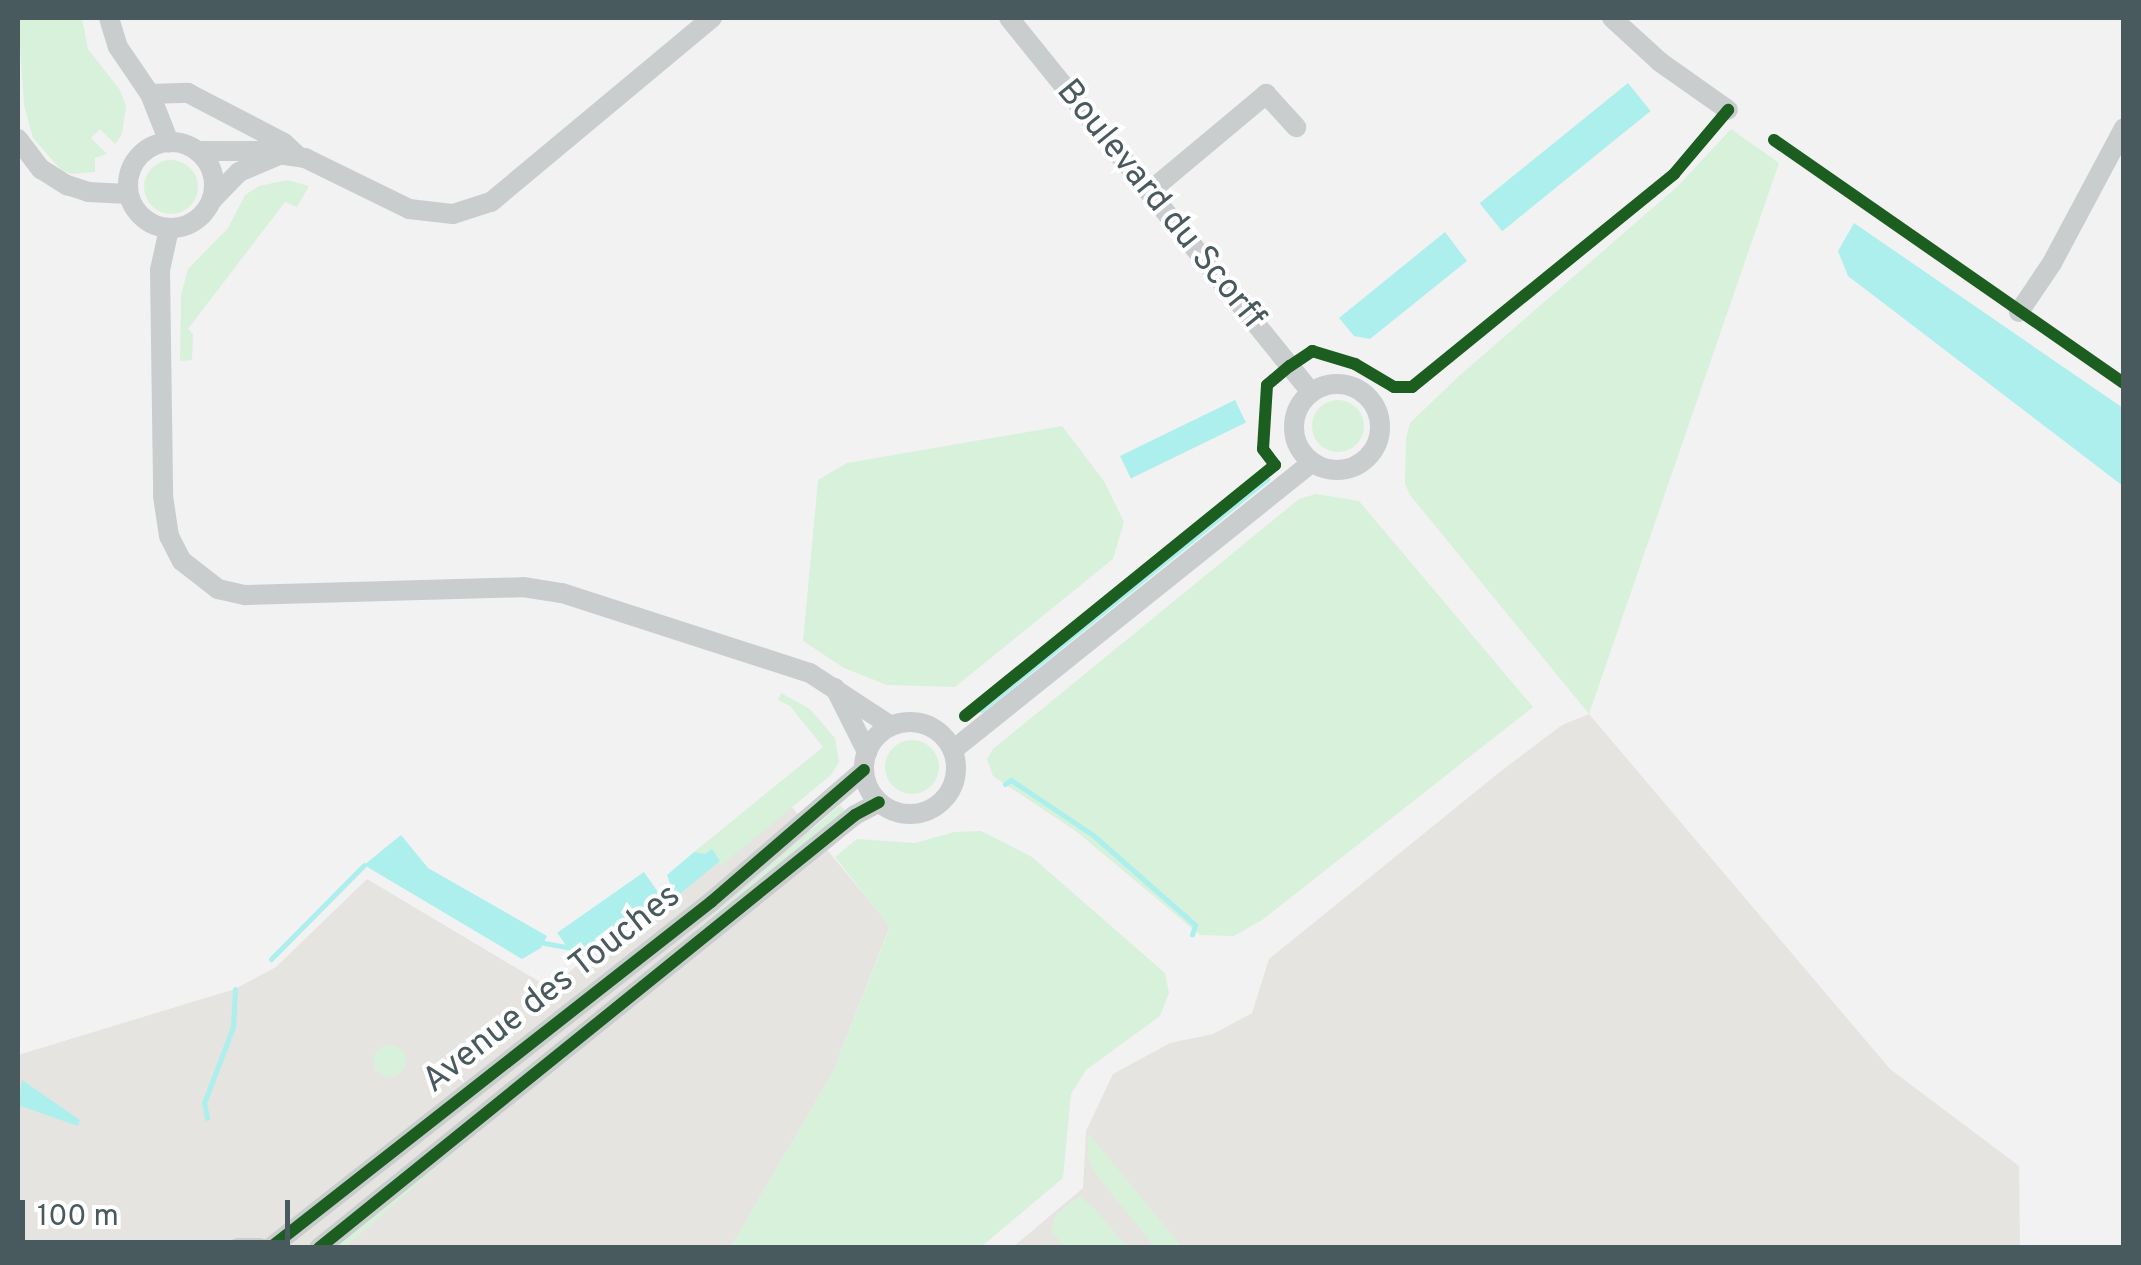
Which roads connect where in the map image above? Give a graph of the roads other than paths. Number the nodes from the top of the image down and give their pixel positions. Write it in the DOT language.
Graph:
graph roads {
  1 [pos="109,18"];
  2 [pos="712,18"];
  3 [pos="1009,18"];
  4 [pos="1612,18"];
  5 [pos="150,94"];
  6 [pos="1728,110"];
  7 [pos="1296,128"];
  8 [pos="2124,128"];
  9 [pos="18,139"];
  10 [pos="169,142"];
  11 [pos="197,150"];
  12 [pos="289,156"];
  13 [pos="1149,192"];
  14 [pos="128,194"];
  15 [pos="211,201"];
  16 [pos="168,229"];
  17 [pos="2019,312"];
  18 [pos="1311,392"];
  19 [pos="1311,462"];
  20 [pos="834,686"];
  21 [pos="891,726"];
  22 [pos="953,750"];
  23 [pos="866,761"];
  24 [pos="880,802"];
  25 [pos="238,1248"];
  26 [pos="260,1248"];
  27 [pos="270,1248"];
  28 [pos="319,1248"];
  1 -- 5 [label="street"];
  2 -- 12 [label="street"];
  3 -- 13 [label="street, Boulevard du Scorff"];
  4 -- 6 [label="street"];
  5 -- 10 [label="street"];
  5 -- 12 [label="street"];
  7 -- 13 [label="street"];
  8 -- 17 [label="street"];
  9 -- 14 [label="street"];
  10 -- 11 [label="street"];
  10 -- 14 [label="street"];
  11 -- 12 [label="street"];
  11 -- 15 [label="street"];
  12 -- 15 [label="street"];
  13 -- 18 [label="street, Boulevard du Scorff"];
  14 -- 16 [label="street"];
  15 -- 16 [label="street"];
  16 -- 20 [label="street"];
  18 -- 19 [label="street"];
  18 -- 19 [label="street"];
  19 -- 22 [label="street"];
  20 -- 21 [label="street"];
  20 -- 23 [label="street"];
  21 -- 22 [label="street"];
  21 -- 23 [label="street"];
  22 -- 24 [label="street"];
  23 -- 24 [label="street"];
  23 -- 27 [label="street, Avenue des Touches"];
  24 -- 28 [label="street, Avenue des Touches"];
  25 -- 26 [label="street"];
}
